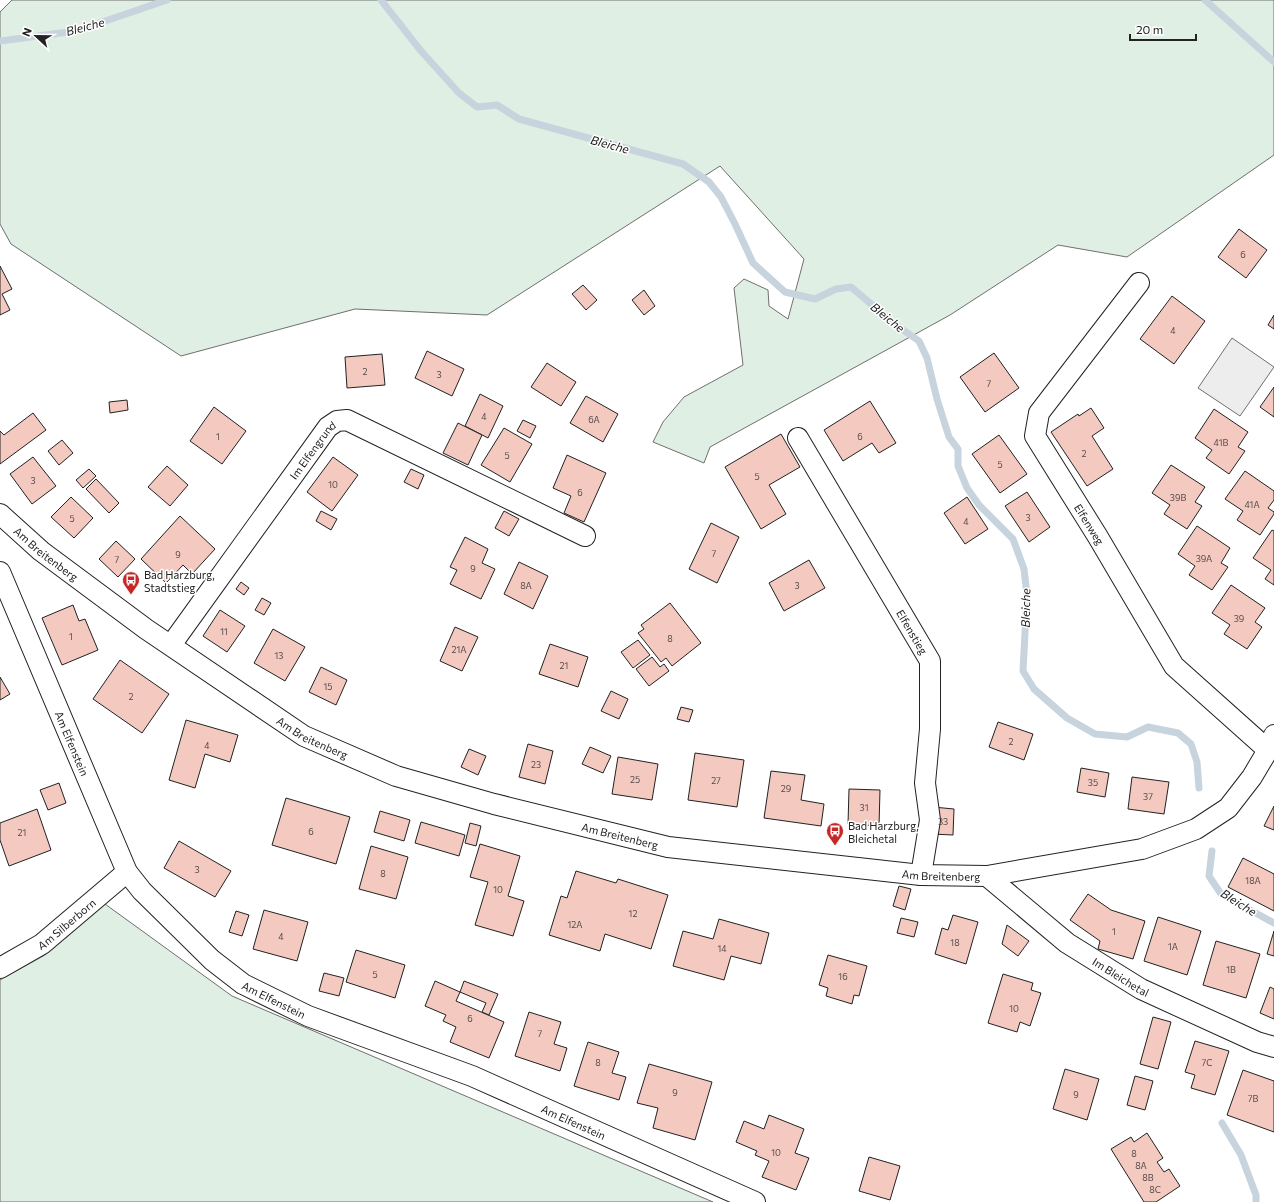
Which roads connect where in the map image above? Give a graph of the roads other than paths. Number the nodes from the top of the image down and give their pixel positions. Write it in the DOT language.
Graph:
graph roads {
  1 [pos="1139,283"];
  2 [pos="798,438"];
  3 [pos="0,514"];
  4 [pos="585,536"];
  5 [pos="0,572"];
  6 [pos="171,645"];
  7 [pos="1271,742"];
  8 [pos="127,872"];
  9 [pos="921,875"];
  10 [pos="987,876"];
  11 [pos="0,968"];
  12 [pos="1274,1047"];
  13 [pos="755,1202"];
  1 -- 7 [label="street, Elfenweg"];
  2 -- 9 [label="street, Elfenstieg"];
  3 -- 6 [label="street, Am Breitenberg"];
  4 -- 6 [label="street, Im Elfengrund"];
  5 -- 8 [label="street, Am Elfenstein"];
  6 -- 9 [label="street, Am Breitenberg"];
  7 -- 10 [label="street, Am Breitenberg"];
  8 -- 11 [label="street, Am Silberborn"];
  8 -- 13 [label="street, Am Elfenstein"];
  9 -- 10 [label="street, Am Breitenberg"];
  10 -- 12 [label="street, Im Bleichetal"];
}
